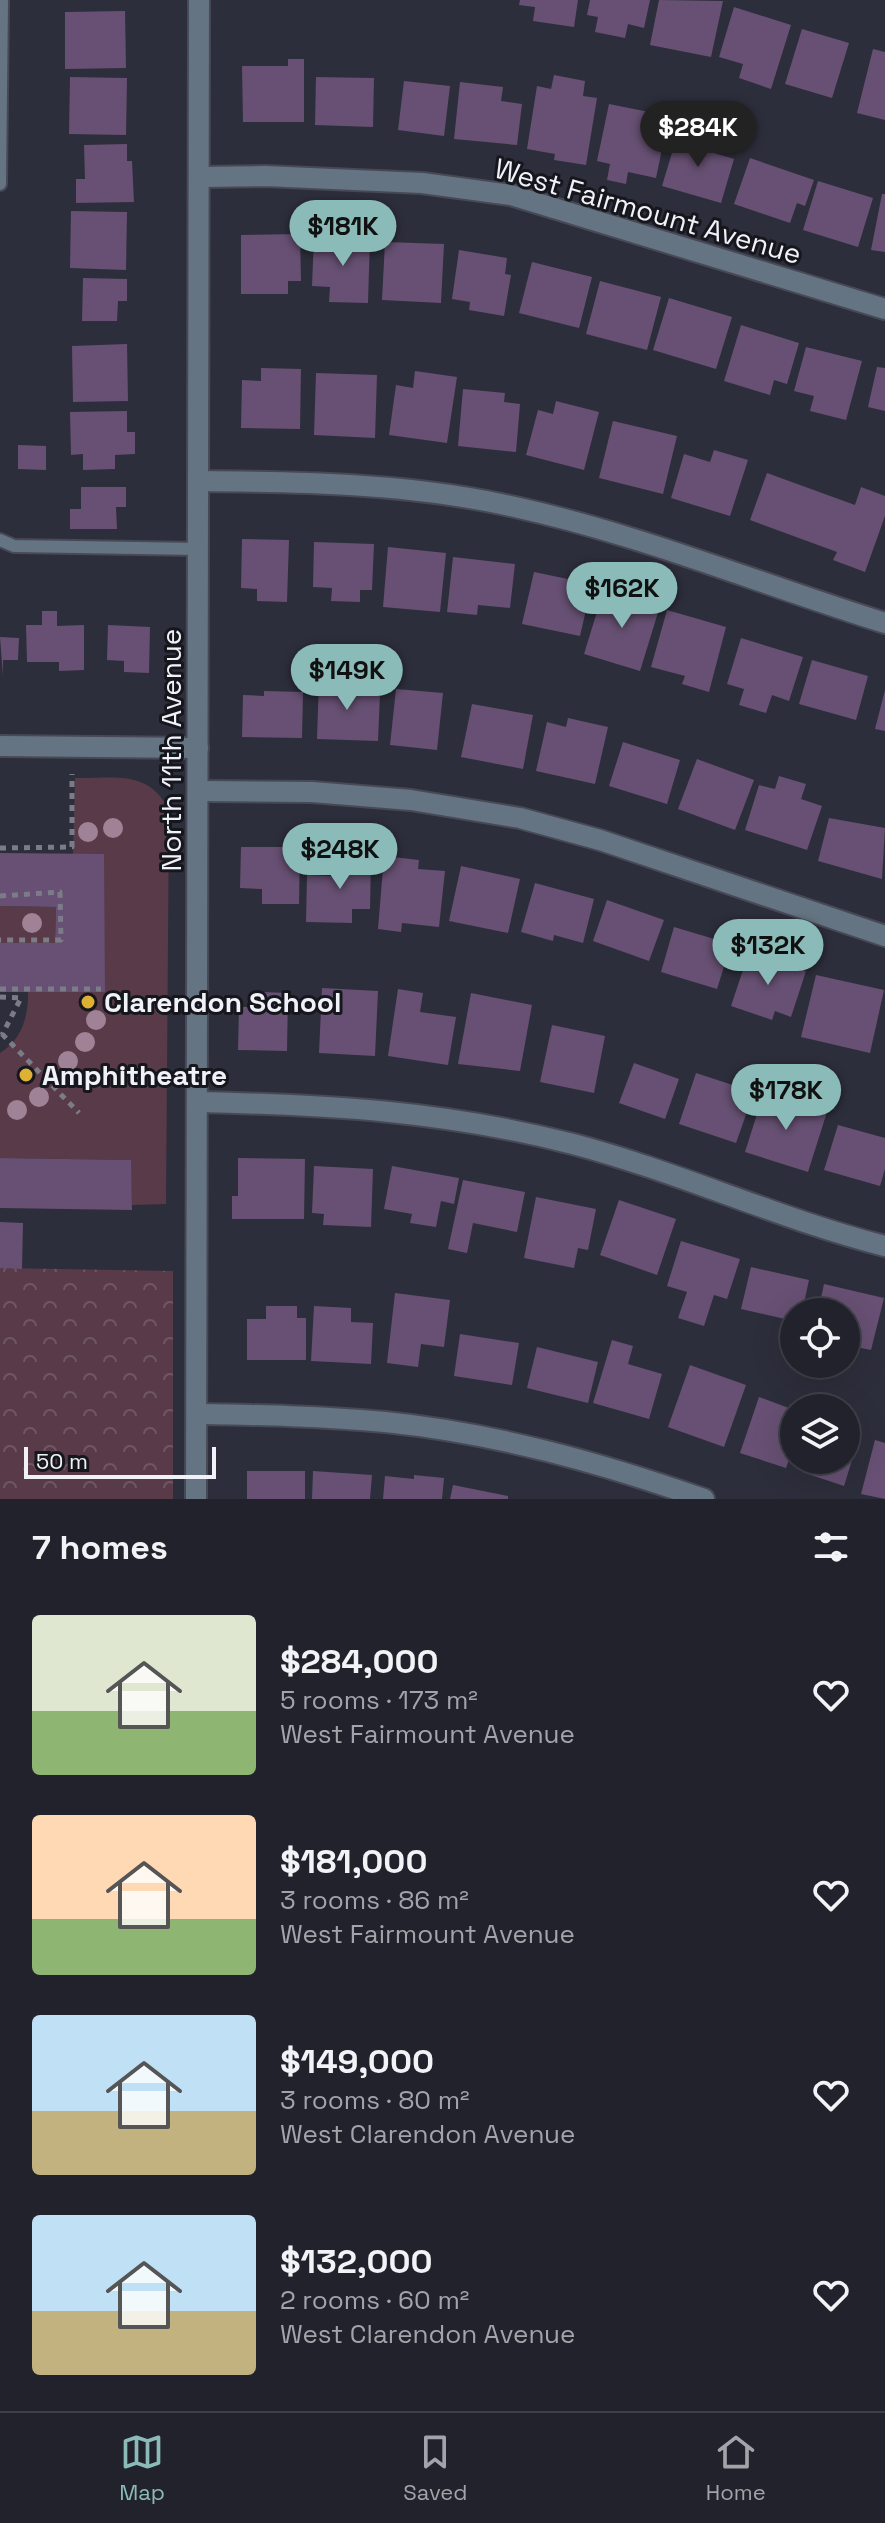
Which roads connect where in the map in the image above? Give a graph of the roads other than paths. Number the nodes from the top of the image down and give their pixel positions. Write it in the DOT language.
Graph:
graph roads {
  1 [pos="2,0"];
  2 [pos="199,0"];
  3 [pos="200,177"];
  4 [pos="0,184"];
  5 [pos="885,309"];
  6 [pos="198,481"];
  7 [pos="0,540"];
  8 [pos="198,549"];
  9 [pos="885,623"];
  10 [pos="0,746"];
  11 [pos="198,748"];
  12 [pos="199,791"];
  13 [pos="885,936"];
  14 [pos="199,1102"];
  15 [pos="885,1246"];
  16 [pos="197,1414"];
  17 [pos="196,1499"];
  18 [pos="704,1499"];
  1 -- 4 [label="lane"];
  2 -- 3 [label="street, North 11th Avenue"];
  3 -- 5 [label="street, West Fairmount Avenue"];
  3 -- 6 [label="street, North 11th Avenue"];
  6 -- 8 [label="street, North 11th Avenue"];
  6 -- 9 [label="street"];
  7 -- 8 [label="lane"];
  8 -- 11 [label="street, North 11th Avenue"];
  10 -- 11 [label="street"];
  11 -- 12 [label="street, North 11th Avenue"];
  12 -- 13 [label="street"];
  12 -- 14 [label="street, North 11th Avenue"];
  14 -- 15 [label="street"];
  14 -- 16 [label="street, North 11th Avenue"];
  16 -- 17 [label="street, North 11th Avenue"];
  16 -- 18 [label="street"];
}
